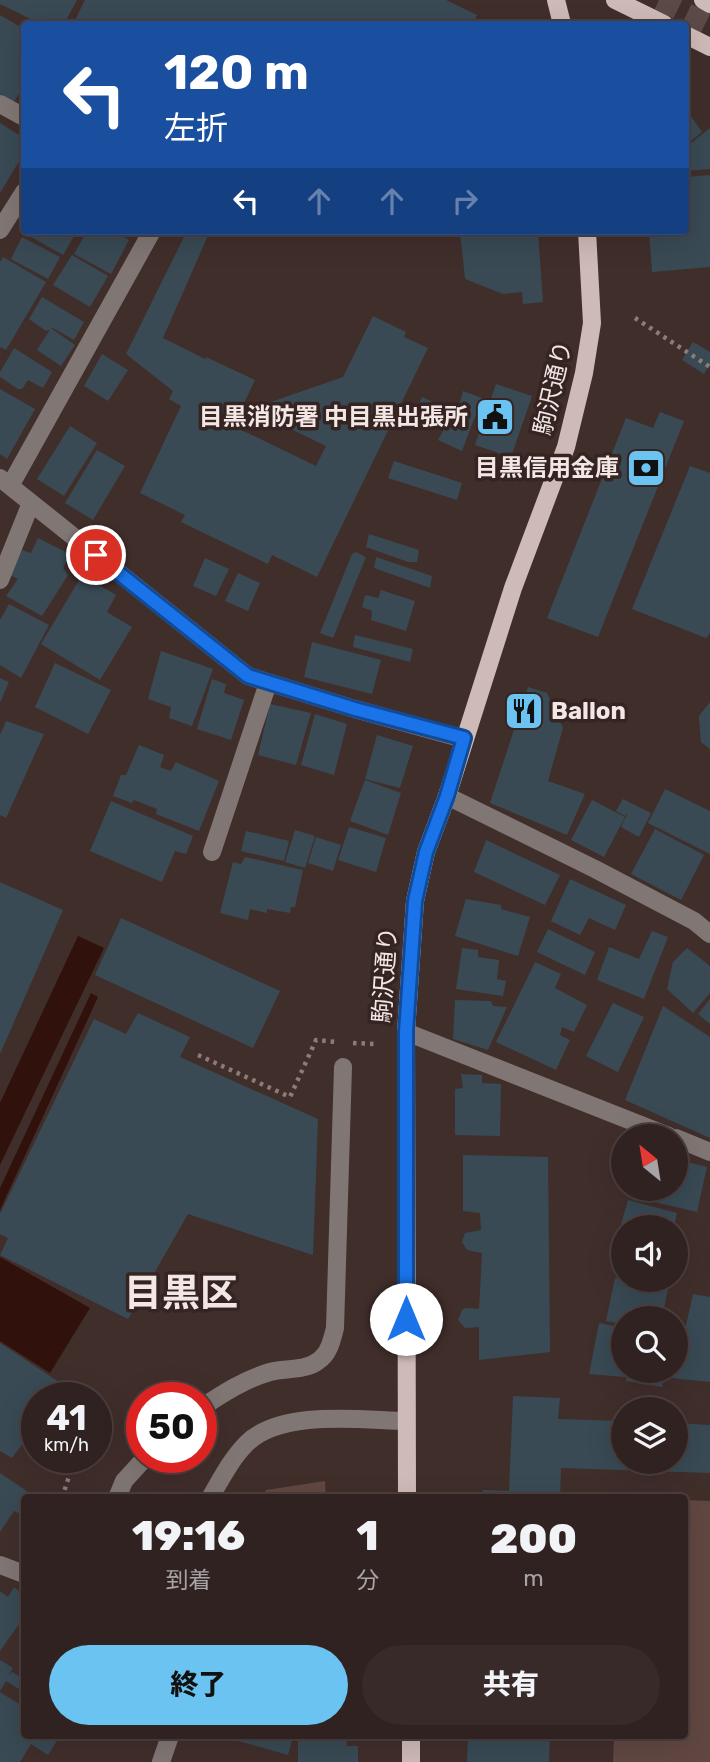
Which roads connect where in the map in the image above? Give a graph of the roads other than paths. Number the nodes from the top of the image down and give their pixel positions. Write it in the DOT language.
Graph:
graph roads {
  1 [pos="556,0"];
  2 [pos="615,0"];
  3 [pos="703,0"];
  4 [pos="710,4"];
  5 [pos="561,21"];
  6 [pos="658,21"];
  7 [pos="689,36"];
  8 [pos="710,47"];
  9 [pos="0,104"];
  10 [pos="21,115"];
  11 [pos="21,197"];
  12 [pos="0,230"];
  13 [pos="150,235"];
  14 [pos="587,235"];
  15 [pos="5,482"];
  16 [pos="31,503"];
  17 [pos="0,580"];
  18 [pos="268,682"];
  19 [pos="464,738"];
  20 [pos="447,796"];
  21 [pos="212,852"];
  22 [pos="710,934"];
  23 [pos="406,1032"];
  24 [pos="343,1067"];
  25 [pos="639,1124"];
  26 [pos="688,1143"];
  27 [pos="710,1152"];
  28 [pos="217,1398"];
  29 [pos="406,1421"];
  30 [pos="131,1473"];
  31 [pos="119,1494"];
  32 [pos="213,1494"];
  33 [pos="407,1494"];
  34 [pos="0,1564"];
  35 [pos="21,1573"];
  36 [pos="169,1739"];
  37 [pos="411,1739"];
  38 [pos="162,1762"];
  39 [pos="411,1762"];
  1 -- 5 [label="main road"];
  2 -- 6 [label="main road"];
  3 -- 4 [label="main road"];
  7 -- 8 [label="main road"];
  9 -- 10 [label="street"];
  11 -- 12 [label="street"];
  13 -- 15 [label="street"];
  14 -- 19 [label="main road, 駒沢通り"];
  15 -- 16 [label="street"];
  16 -- 17 [label="street"];
  16 -- 18 [label="street"];
  18 -- 19 [label="street"];
  18 -- 21 [label="street"];
  19 -- 20 [label="main road, 駒沢通り"];
  20 -- 22 [label="street"];
  20 -- 23 [label="main road, 駒沢通り"];
  23 -- 25 [label="street"];
  23 -- 29 [label="main road, 駒沢通り"];
  24 -- 28 [label="street"];
  26 -- 27 [label="street"];
  29 -- 32 [label="street"];
  29 -- 33 [label="main road, 駒沢通り"];
  30 -- 31 [label="street"];
  34 -- 35 [label="street"];
  36 -- 38 [label="street"];
  37 -- 39 [label="main road"];
}
